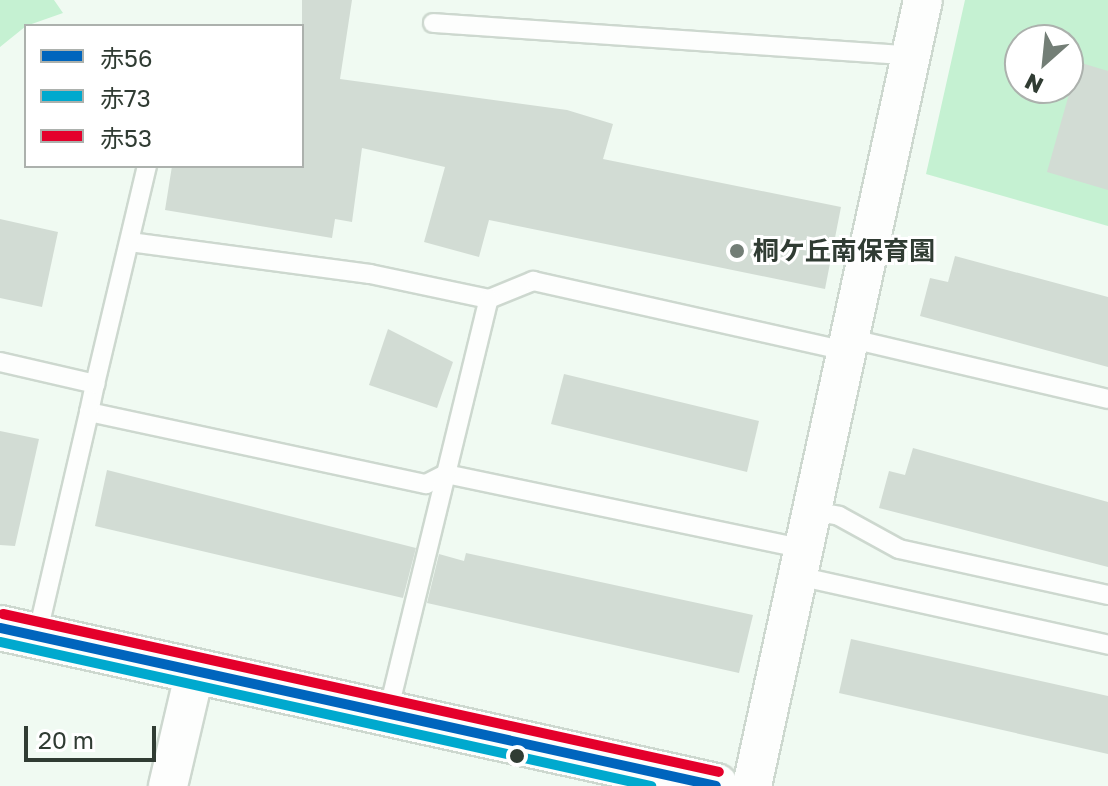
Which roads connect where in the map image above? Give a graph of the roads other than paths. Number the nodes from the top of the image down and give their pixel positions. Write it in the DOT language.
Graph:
graph roads {
  1 [pos="923,0"];
  2 [pos="433,23"];
  3 [pos="912,56"];
  4 [pos="147,168"];
  5 [pos="130,242"];
  6 [pos="489,299"];
  7 [pos="847,344"];
  8 [pos="0,362"];
  9 [pos="95,384"];
  10 [pos="1108,399"];
  11 [pos="89,412"];
  12 [pos="446,474"];
  13 [pos="812,511"];
  14 [pos="801,562"];
  15 [pos="1108,595"];
  16 [pos="19,632"];
  17 [pos="1108,645"];
  18 [pos="195,671"];
  19 [pos="388,712"];
  20 [pos="168,786"];
  21 [pos="716,786"];
  22 [pos="752,786"];
  1 -- 3 [label="street"];
  2 -- 3 [label="lane"];
  3 -- 7 [label="street"];
  4 -- 5 [label="lane"];
  5 -- 6 [label="lane"];
  5 -- 9 [label="lane"];
  6 -- 7 [label="lane"];
  6 -- 12 [label="lane"];
  7 -- 10 [label="lane"];
  7 -- 13 [label="street"];
  8 -- 9 [label="lane"];
  9 -- 11 [label="lane"];
  11 -- 12 [label="lane"];
  11 -- 16 [label="lane"];
  12 -- 14 [label="lane"];
  12 -- 19 [label="lane"];
  13 -- 14 [label="street"];
  13 -- 15 [label="lane"];
  14 -- 17 [label="lane"];
  14 -- 22 [label="street"];
  16 -- 18 [label="main road"];
  18 -- 19 [label="main road"];
  18 -- 20 [label="street"];
  19 -- 21 [label="main road"];
}
